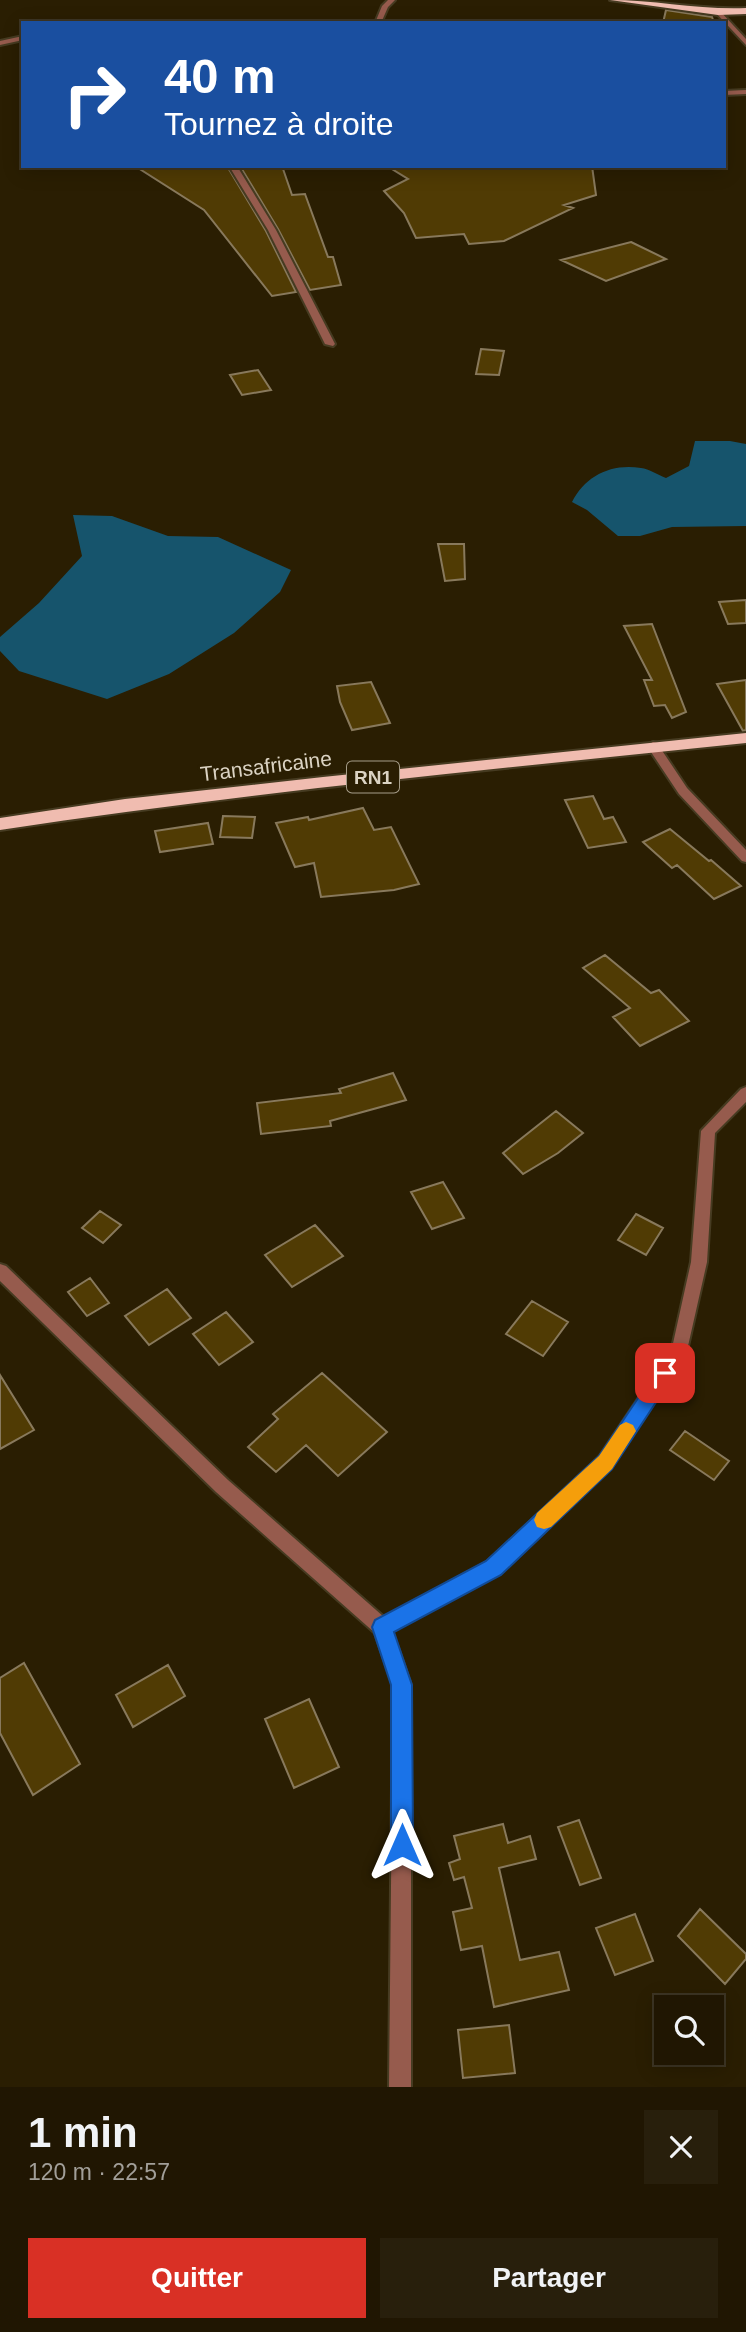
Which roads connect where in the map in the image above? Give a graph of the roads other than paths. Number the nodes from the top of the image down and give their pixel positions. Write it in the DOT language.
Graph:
graph roads {
  1 [pos="393,0"];
  2 [pos="615,0"];
  3 [pos="746,10"];
  4 [pos="718,12"];
  5 [pos="379,21"];
  6 [pos="21,38"];
  7 [pos="0,43"];
  8 [pos="746,43"];
  9 [pos="746,92"];
  10 [pos="726,93"];
  11 [pos="234,168"];
  12 [pos="330,344"];
  13 [pos="746,738"];
  14 [pos="653,746"];
  15 [pos="0,824"];
  16 [pos="746,858"];
  17 [pos="746,1093"];
  18 [pos="0,1271"];
  19 [pos="382,1627"];
  20 [pos="400,2087"];
  1 -- 5 [label="street"];
  2 -- 4 [label="highway"];
  3 -- 4 [label="highway"];
  4 -- 8 [label="street"];
  6 -- 7 [label="street"];
  9 -- 10 [label="street"];
  11 -- 12 [label="street"];
  13 -- 14 [label="highway, Transafricaine / RN1"];
  14 -- 15 [label="highway, Transafricaine / RN1"];
  14 -- 16 [label="street"];
  17 -- 19 [label="street"];
  18 -- 19 [label="street"];
  19 -- 20 [label="street"];
}
